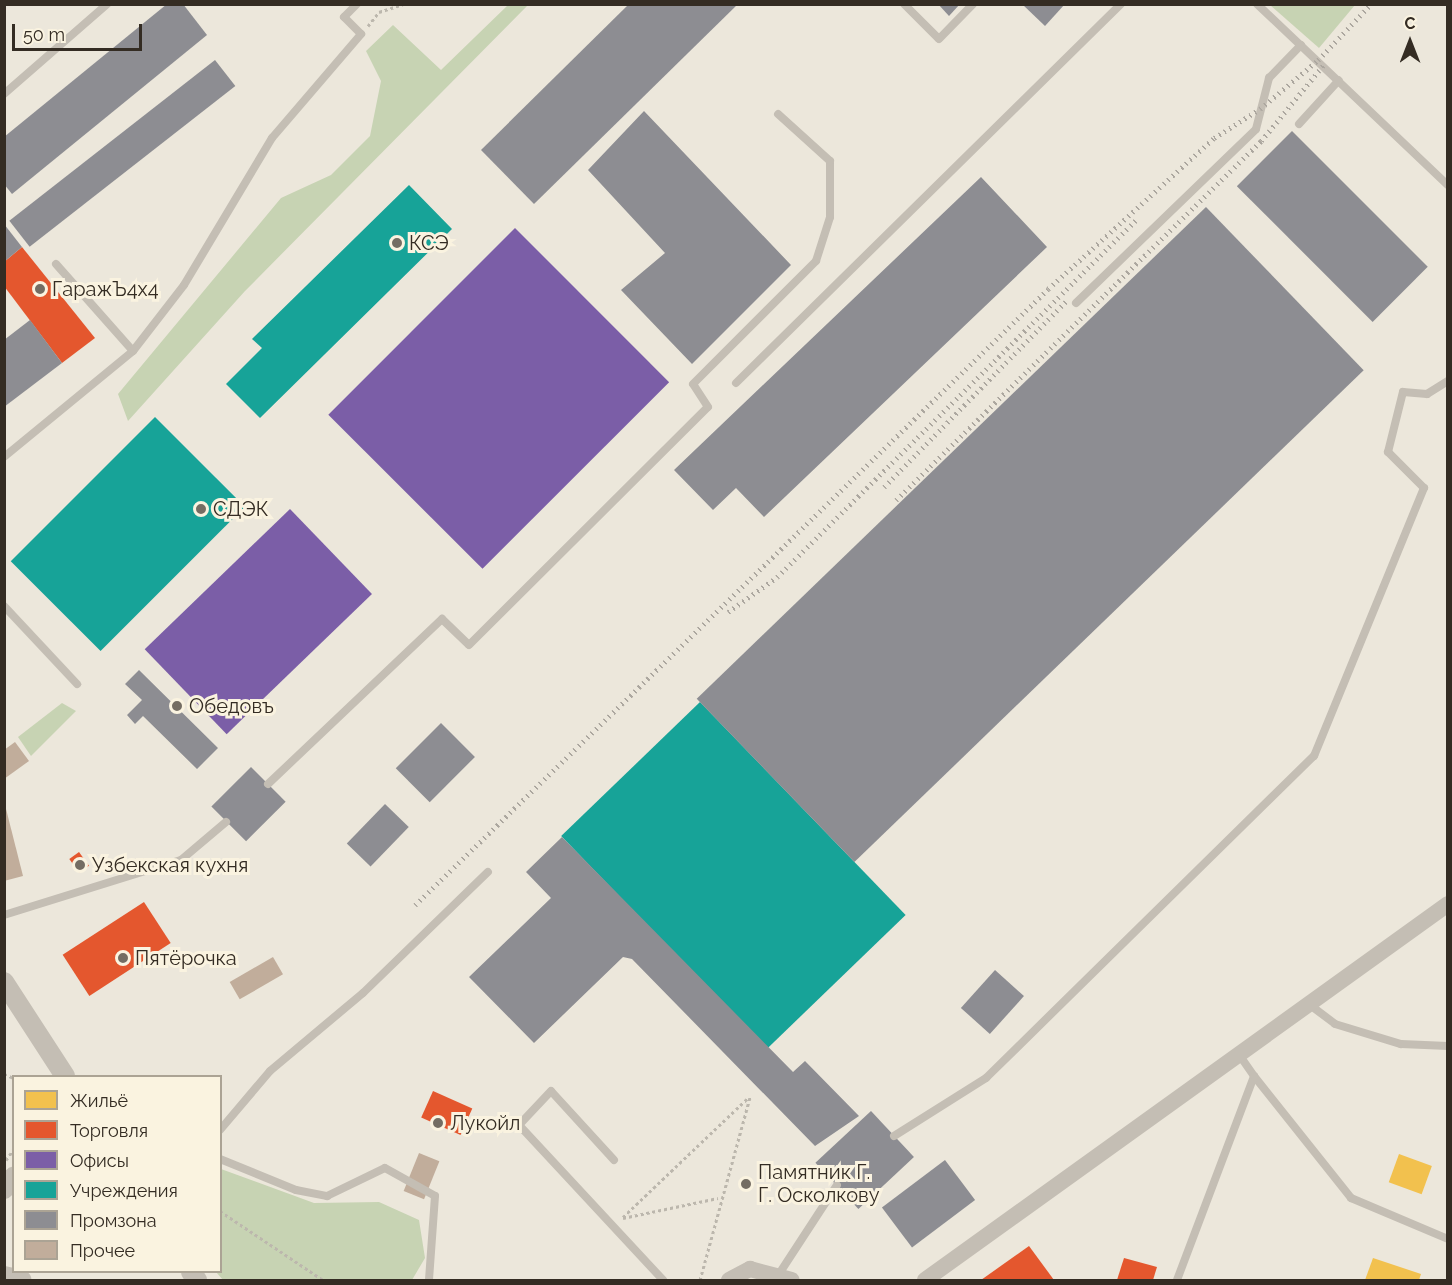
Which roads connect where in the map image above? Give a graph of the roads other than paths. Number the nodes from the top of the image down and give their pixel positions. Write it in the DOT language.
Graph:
graph roads {
  1 [pos="107,4"];
  2 [pos="357,4"];
  3 [pos="904,4"];
  4 [pos="973,4"];
  5 [pos="1120,4"];
  6 [pos="1257,4"];
  7 [pos="1301,45"];
  8 [pos="1339,80"];
  9 [pos="4,94"];
  10 [pos="778,114"];
  11 [pos="1299,124"];
  12 [pos="1448,185"];
  13 [pos="56,264"];
  14 [pos="1076,303"];
  15 [pos="133,351"];
  16 [pos="1448,381"];
  17 [pos="736,383"];
  18 [pos="4,457"];
  19 [pos="4,606"];
  20 [pos="77,684"];
  21 [pos="268,784"];
  22 [pos="226,822"];
  23 [pos="488,872"];
  24 [pos="1448,904"];
  25 [pos="4,915"];
  26 [pos="4,982"];
  27 [pos="1310,1005"];
  28 [pos="1448,1046"];
  29 [pos="1238,1052"];
  30 [pos="64,1075"];
  31 [pos="1254,1076"];
  32 [pos="222,1128"];
  33 [pos="894,1136"];
  34 [pos="222,1159"];
  35 [pos="614,1160"];
  36 [pos="837,1185"];
  37 [pos="1448,1239"];
  38 [pos="4,1276"];
  39 [pos="785,1277"];
  40 [pos="21,1281"];
  41 [pos="429,1281"];
  42 [pos="663,1281"];
  43 [pos="729,1281"];
  44 [pos="925,1281"];
  45 [pos="1177,1281"];
  1 -- 9 [label="lane"];
  2 -- 15 [label="lane"];
  3 -- 4 [label="lane"];
  5 -- 17 [label="lane"];
  6 -- 7 [label="lane"];
  7 -- 8 [label="lane"];
  7 -- 14 [label="lane"];
  8 -- 11 [label="lane"];
  8 -- 12 [label="lane"];
  10 -- 21 [label="lane"];
  13 -- 15 [label="lane"];
  15 -- 18 [label="lane"];
  16 -- 33 [label="lane"];
  19 -- 20 [label="lane"];
  22 -- 25 [label="lane"];
  23 -- 32 [label="lane"];
  24 -- 27 [label="street"];
  26 -- 30 [label="street"];
  27 -- 28 [label="lane"];
  27 -- 29 [label="street"];
  29 -- 31 [label="lane"];
  29 -- 44 [label="street"];
  31 -- 37 [label="lane"];
  31 -- 45 [label="lane"];
  34 -- 41 [label="lane"];
  35 -- 42 [label="lane"];
  36 -- 39 [label="lane"];
  38 -- 40 [label="street"];
  39 -- 43 [label="street"];
}
